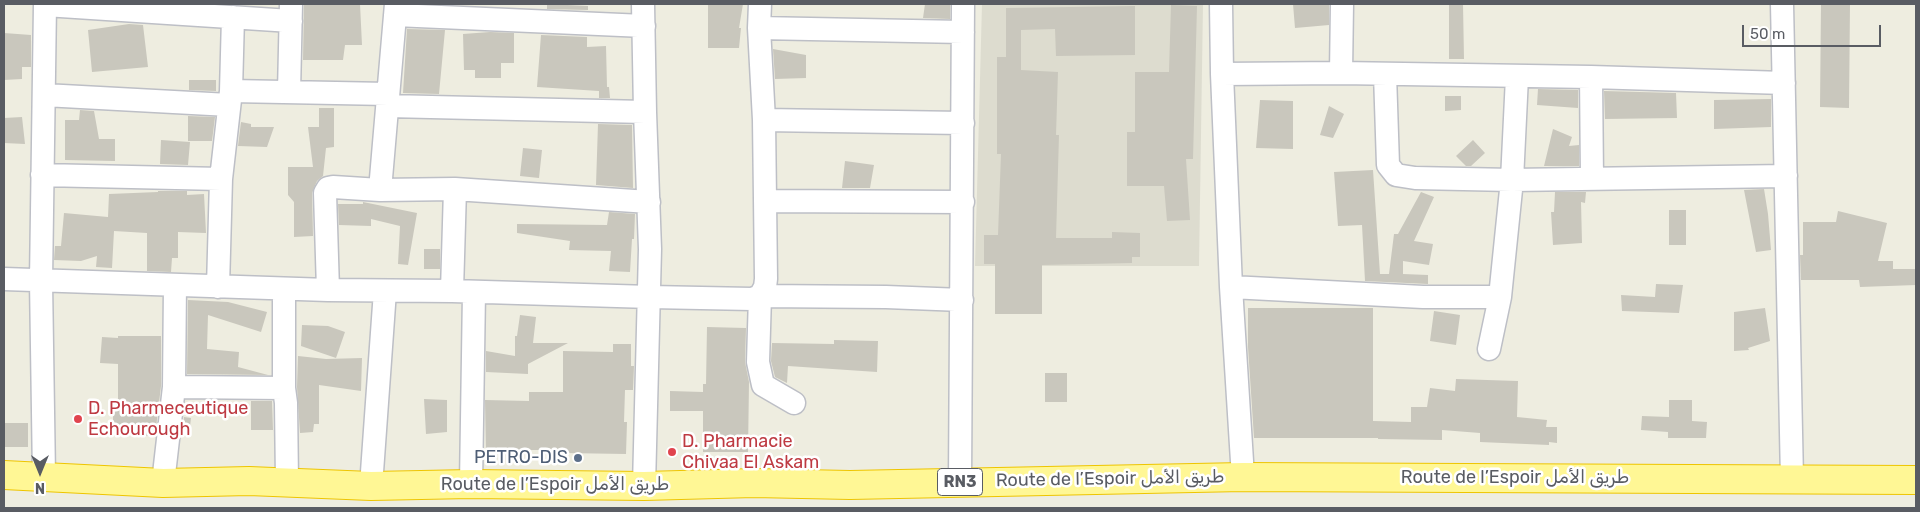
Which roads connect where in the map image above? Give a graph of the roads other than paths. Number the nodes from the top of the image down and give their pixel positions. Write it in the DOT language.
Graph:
graph roads {
  1 [pos="643,4"];
  2 [pos="760,4"];
  3 [pos="963,4"];
  4 [pos="1221,4"];
  5 [pos="1342,4"];
  6 [pos="1782,4"];
  7 [pos="45,5"];
  8 [pos="396,9"];
  9 [pos="291,12"];
  10 [pos="233,17"];
  11 [pos="644,26"];
  12 [pos="759,28"];
  13 [pos="963,32"];
  14 [pos="1341,73"];
  15 [pos="1222,74"];
  16 [pos="1385,74"];
  17 [pos="1517,77"];
  18 [pos="1591,77"];
  19 [pos="1784,83"];
  20 [pos="289,92"];
  21 [pos="44,95"];
  22 [pos="230,98"];
  23 [pos="388,100"];
  24 [pos="644,112"];
  25 [pos="764,120"];
  26 [pos="962,123"];
  27 [pos="42,175"];
  28 [pos="1786,176"];
  29 [pos="221,178"];
  30 [pos="1592,179"];
  31 [pos="1512,180"];
  32 [pos="455,189"];
  33 [pos="380,190"];
  34 [pos="765,201"];
  35 [pos="649,202"];
  36 [pos="963,202"];
  37 [pos="4,280"];
  38 [pos="41,281"];
  39 [pos="175,285"];
  40 [pos="218,287"];
  41 [pos="1231,287"];
  42 [pos="284,289"];
  43 [pos="328,290"];
  44 [pos="385,291"];
  45 [pos="463,292"];
  46 [pos="760,296"];
  47 [pos="1500,296"];
  48 [pos="650,298"];
  49 [pos="962,300"];
  50 [pos="1489,349"];
  51 [pos="174,388"];
  52 [pos="284,388"];
  53 [pos="794,403"];
  54 [pos="4,474"];
  55 [pos="44,477"];
  56 [pos="1243,477"];
  57 [pos="1792,479"];
  58 [pos="1916,480"];
  59 [pos="287,482"];
  60 [pos="960,482"];
  61 [pos="163,483"];
  62 [pos="471,484"];
  63 [pos="371,486"];
  64 [pos="644,486"];
  1 -- 11 [label="street"];
  2 -- 12 [label="street"];
  3 -- 13 [label="street"];
  4 -- 15 [label="street"];
  5 -- 14 [label="street"];
  6 -- 19 [label="street"];
  7 -- 10 [label="street"];
  7 -- 21 [label="street"];
  8 -- 11 [label="street"];
  8 -- 23 [label="street"];
  9 -- 10 [label="street"];
  9 -- 20 [label="street"];
  10 -- 22 [label="street"];
  11 -- 24 [label="street"];
  12 -- 13 [label="street"];
  12 -- 25 [label="street"];
  13 -- 26 [label="street"];
  14 -- 15 [label="street"];
  14 -- 16 [label="street"];
  15 -- 41 [label="street"];
  16 -- 17 [label="street"];
  16 -- 31 [label="street"];
  17 -- 18 [label="street"];
  17 -- 31 [label="street"];
  18 -- 19 [label="street"];
  18 -- 30 [label="street"];
  19 -- 28 [label="street"];
  20 -- 22 [label="street"];
  20 -- 23 [label="street"];
  21 -- 22 [label="street"];
  21 -- 27 [label="street"];
  22 -- 29 [label="street"];
  23 -- 24 [label="street"];
  23 -- 33 [label="street"];
  24 -- 35 [label="street"];
  25 -- 26 [label="street"];
  25 -- 34 [label="street"];
  26 -- 36 [label="street"];
  27 -- 29 [label="street"];
  27 -- 38 [label="street"];
  28 -- 30 [label="street"];
  28 -- 57 [label="street"];
  29 -- 40 [label="street"];
  30 -- 31 [label="street"];
  31 -- 47 [label="street"];
  32 -- 33 [label="street"];
  32 -- 35 [label="street"];
  32 -- 45 [label="street"];
  33 -- 43 [label="street"];
  34 -- 36 [label="street"];
  34 -- 46 [label="street"];
  35 -- 48 [label="street"];
  36 -- 49 [label="street"];
  37 -- 38 [label="street"];
  38 -- 39 [label="street"];
  38 -- 55 [label="street"];
  39 -- 40 [label="street"];
  39 -- 51 [label="street"];
  40 -- 42 [label="street"];
  41 -- 47 [label="street"];
  41 -- 56 [label="street"];
  42 -- 43 [label="street"];
  42 -- 52 [label="street"];
  43 -- 44 [label="street"];
  44 -- 45 [label="street"];
  44 -- 63 [label="street"];
  45 -- 48 [label="street"];
  45 -- 62 [label="street"];
  46 -- 48 [label="street"];
  46 -- 49 [label="street"];
  46 -- 53 [label="street"];
  47 -- 50 [label="street"];
  48 -- 64 [label="street"];
  49 -- 60 [label="street"];
  51 -- 52 [label="street"];
  51 -- 61 [label="street"];
  52 -- 59 [label="street"];
  54 -- 55 [label="highway, Route de l’Espoir طريق الأمل / RN3"];
  55 -- 61 [label="highway, Route de l’Espoir طريق الأمل / RN3"];
  56 -- 57 [label="highway, Route de l’Espoir طريق الأمل / RN3"];
  56 -- 60 [label="highway, Route de l’Espoir طريق الأمل / RN3"];
  57 -- 58 [label="highway, Route de l’Espoir طريق الأمل / RN3"];
  59 -- 61 [label="highway, Route de l’Espoir طريق الأمل / RN3"];
  59 -- 63 [label="highway, Route de l’Espoir طريق الأمل / RN3"];
  60 -- 64 [label="highway, Route de l’Espoir طريق الأمل / RN3"];
  62 -- 63 [label="highway, Route de l’Espoir طريق الأمل / RN3"];
  62 -- 64 [label="highway, Route de l’Espoir طريق الأمل / RN3"];
}
